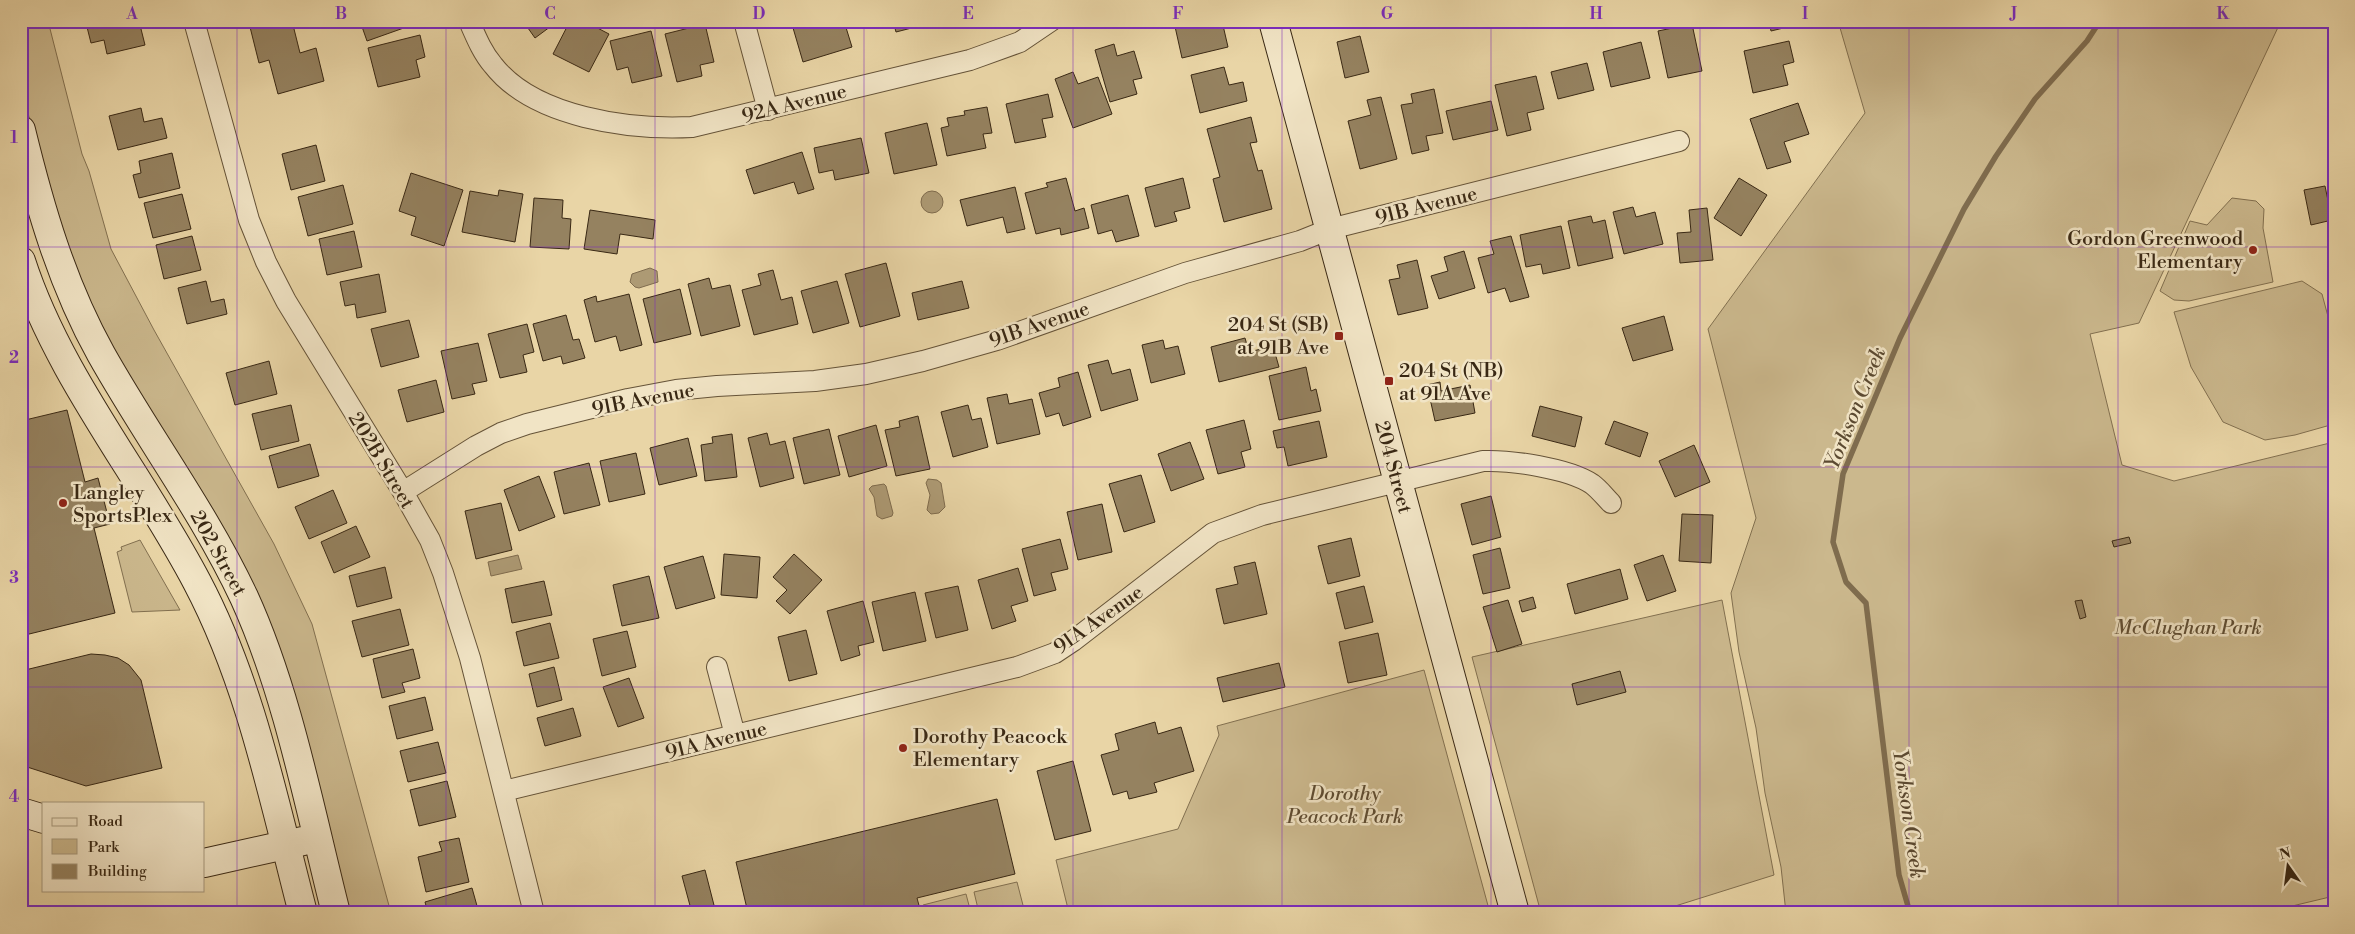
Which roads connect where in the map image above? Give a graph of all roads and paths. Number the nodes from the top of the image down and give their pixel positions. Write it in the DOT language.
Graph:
graph roads {
  1 [pos="194,21"];
  2 [pos="469,21"];
  3 [pos="744,21"];
  4 [pos="1051,21"];
  5 [pos="1273,21"];
  6 [pos="1029,27"];
  7 [pos="768,110"];
  8 [pos="21,130"];
  9 [pos="1679,142"];
  10 [pos="27,177"];
  11 [pos="1330,229"];
  12 [pos="22,267"];
  13 [pos="1398,481"];
  14 [pos="403,492"];
  15 [pos="1611,503"];
  16 [pos="717,667"];
  17 [pos="735,735"];
  18 [pos="504,791"];
  19 [pos="21,812"];
  20 [pos="42,818"];
  21 [pos="317,838"];
  22 [pos="285,845"];
  23 [pos="205,863"];
  24 [pos="302,913"];
  25 [pos="336,913"];
  26 [pos="534,913"];
  27 [pos="1515,913"];
  1 -- 14 [label="street, 202B Street"];
  2 -- 7 [label="street, 92A Avenue"];
  3 -- 7 [label="street"];
  4 -- 6 [label="street, 92A Avenue"];
  5 -- 11 [label="main road, 204 Street"];
  6 -- 7 [label="street, 92A Avenue"];
  8 -- 10 [label="main road, 202 Street"];
  9 -- 11 [label="street, 91B Avenue"];
  10 -- 21 [label="main road, 202 Street"];
  11 -- 13 [label="main road, 204 Street"];
  11 -- 14 [label="street, 91B Avenue"];
  12 -- 22 [label="main road, 202 Street"];
  13 -- 15 [label="street, 91A Avenue"];
  13 -- 17 [label="street, 91A Avenue"];
  13 -- 27 [label="main road, 204 Street"];
  14 -- 18 [label="street, 202B Street"];
  16 -- 17 [label="street"];
  17 -- 18 [label="street, 91A Avenue"];
  18 -- 26 [label="street, 202B Street"];
  19 -- 20 [label="main road"];
  21 -- 22 [label="main road"];
  21 -- 25 [label="main road, 202 Street"];
  22 -- 23 [label="main road"];
  22 -- 24 [label="main road, 202 Street"];
}
